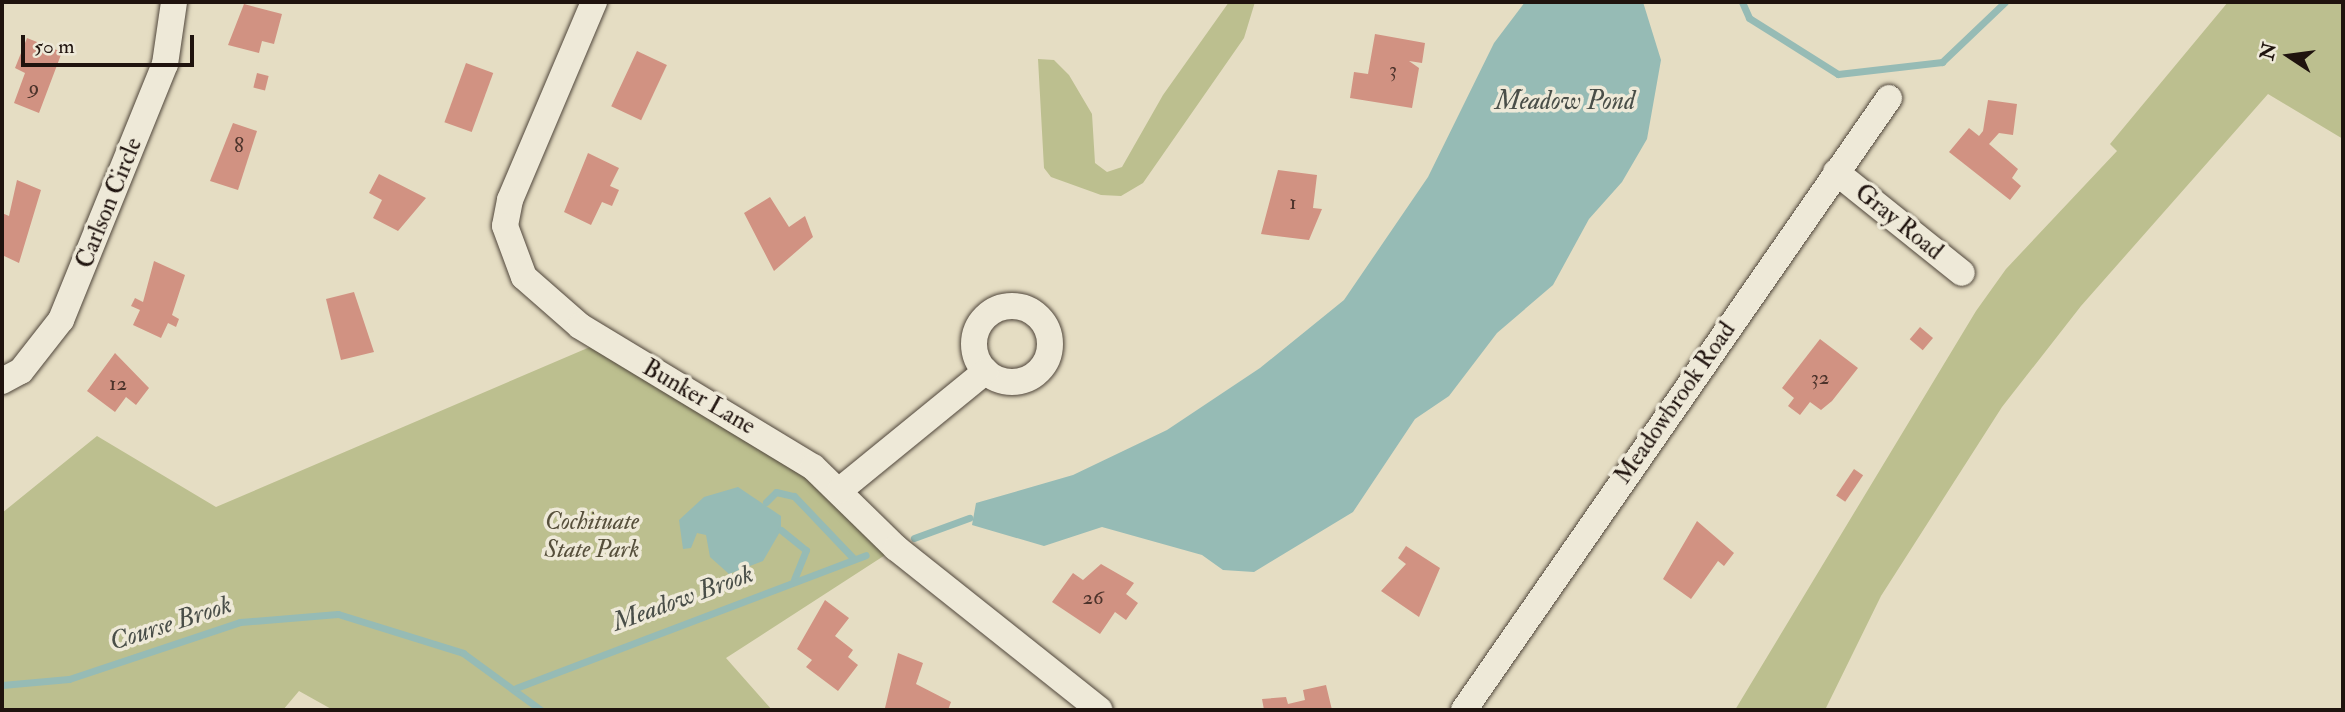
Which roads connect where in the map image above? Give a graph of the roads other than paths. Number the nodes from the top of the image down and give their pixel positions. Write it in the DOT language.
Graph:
graph roads {
  1 [pos="174,2"];
  2 [pos="594,2"];
  3 [pos="1889,98"];
  4 [pos="1836,172"];
  5 [pos="1962,273"];
  6 [pos="986,371"];
  7 [pos="2,382"];
  8 [pos="840,489"];
  9 [pos="1100,710"];
  10 [pos="1464,710"];
  1 -- 7 [label="street, Carlson Circle"];
  2 -- 8 [label="street, Bunker Lane"];
  3 -- 4 [label="street, Meadowbrook Road"];
  4 -- 5 [label="street, Gray Road"];
  4 -- 10 [label="street, Meadowbrook Road"];
  6 -- 8 [label="street"];
  8 -- 9 [label="street, Bunker Lane"];
}
